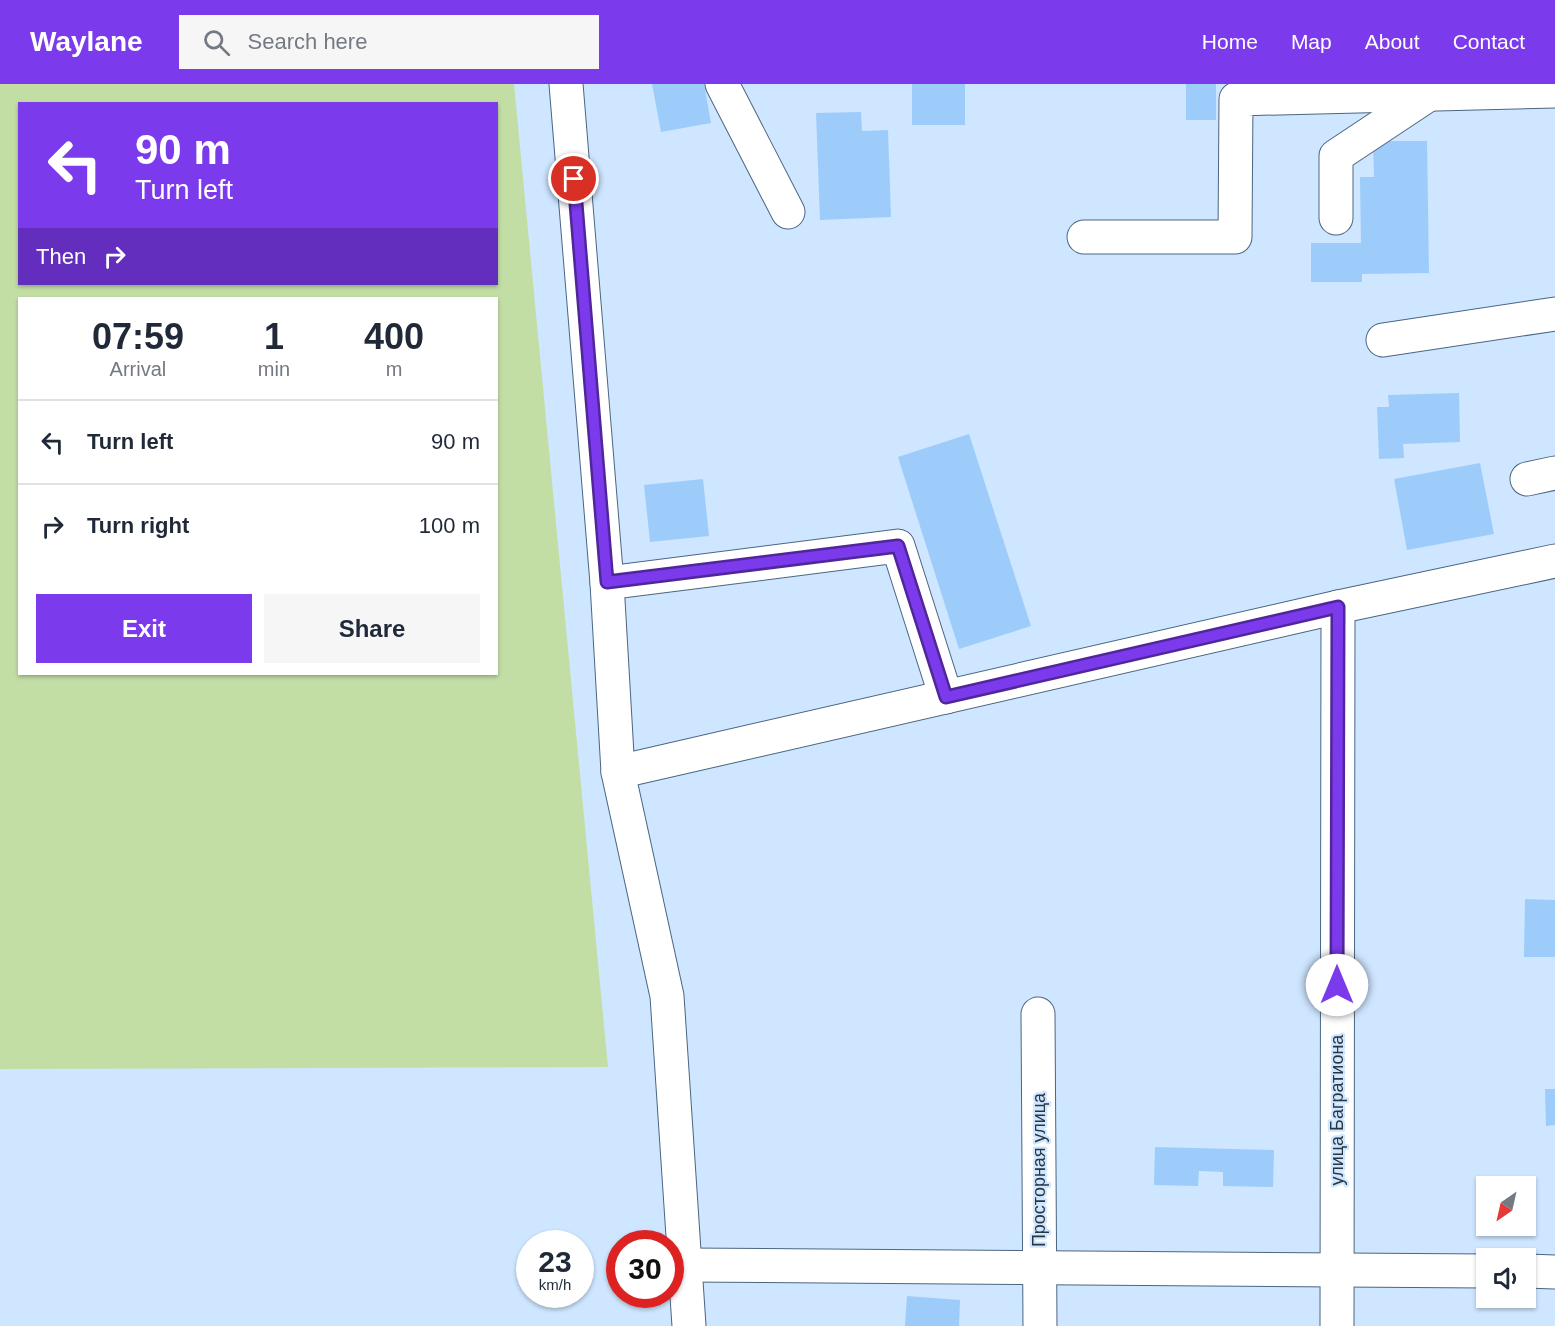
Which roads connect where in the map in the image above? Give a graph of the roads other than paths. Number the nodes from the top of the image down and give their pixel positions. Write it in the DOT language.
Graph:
graph roads {
  1 [pos="567,84"];
  2 [pos="723,84"];
  3 [pos="1555,91"];
  4 [pos="1428,95"];
  5 [pos="788,212"];
  6 [pos="1336,218"];
  7 [pos="1084,237"];
  8 [pos="1555,314"];
  9 [pos="1383,340"];
  10 [pos="1555,561"];
  11 [pos="607,582"];
  12 [pos="1338,607"];
  13 [pos="946,697"];
  14 [pos="618,772"];
  15 [pos="1038,1014"];
  16 [pos="682,1230"];
  17 [pos="684,1265"];
  18 [pos="1040,1268"];
  19 [pos="1337,1269"];
  20 [pos="1476,1271"];
  21 [pos="1536,1271"];
  22 [pos="1555,1272"];
  23 [pos="689,1326"];
  24 [pos="1040,1326"];
  25 [pos="1337,1326"];
  1 -- 11 [label="street"];
  2 -- 5 [label="street"];
  3 -- 4 [label="street"];
  4 -- 6 [label="street"];
  4 -- 7 [label="street"];
  8 -- 9 [label="street"];
  10 -- 12 [label="street"];
  11 -- 13 [label="street"];
  11 -- 14 [label="street"];
  12 -- 13 [label="street"];
  12 -- 19 [label="street, улица Багратиона"];
  13 -- 14 [label="street"];
  14 -- 16 [label="street"];
  15 -- 18 [label="street, Просторная улица"];
  17 -- 18 [label="street"];
  17 -- 23 [label="street"];
  18 -- 19 [label="street"];
  18 -- 24 [label="street, Просторная улица"];
  19 -- 20 [label="street"];
  19 -- 25 [label="street, улица Багратиона"];
  21 -- 22 [label="street"];
}
